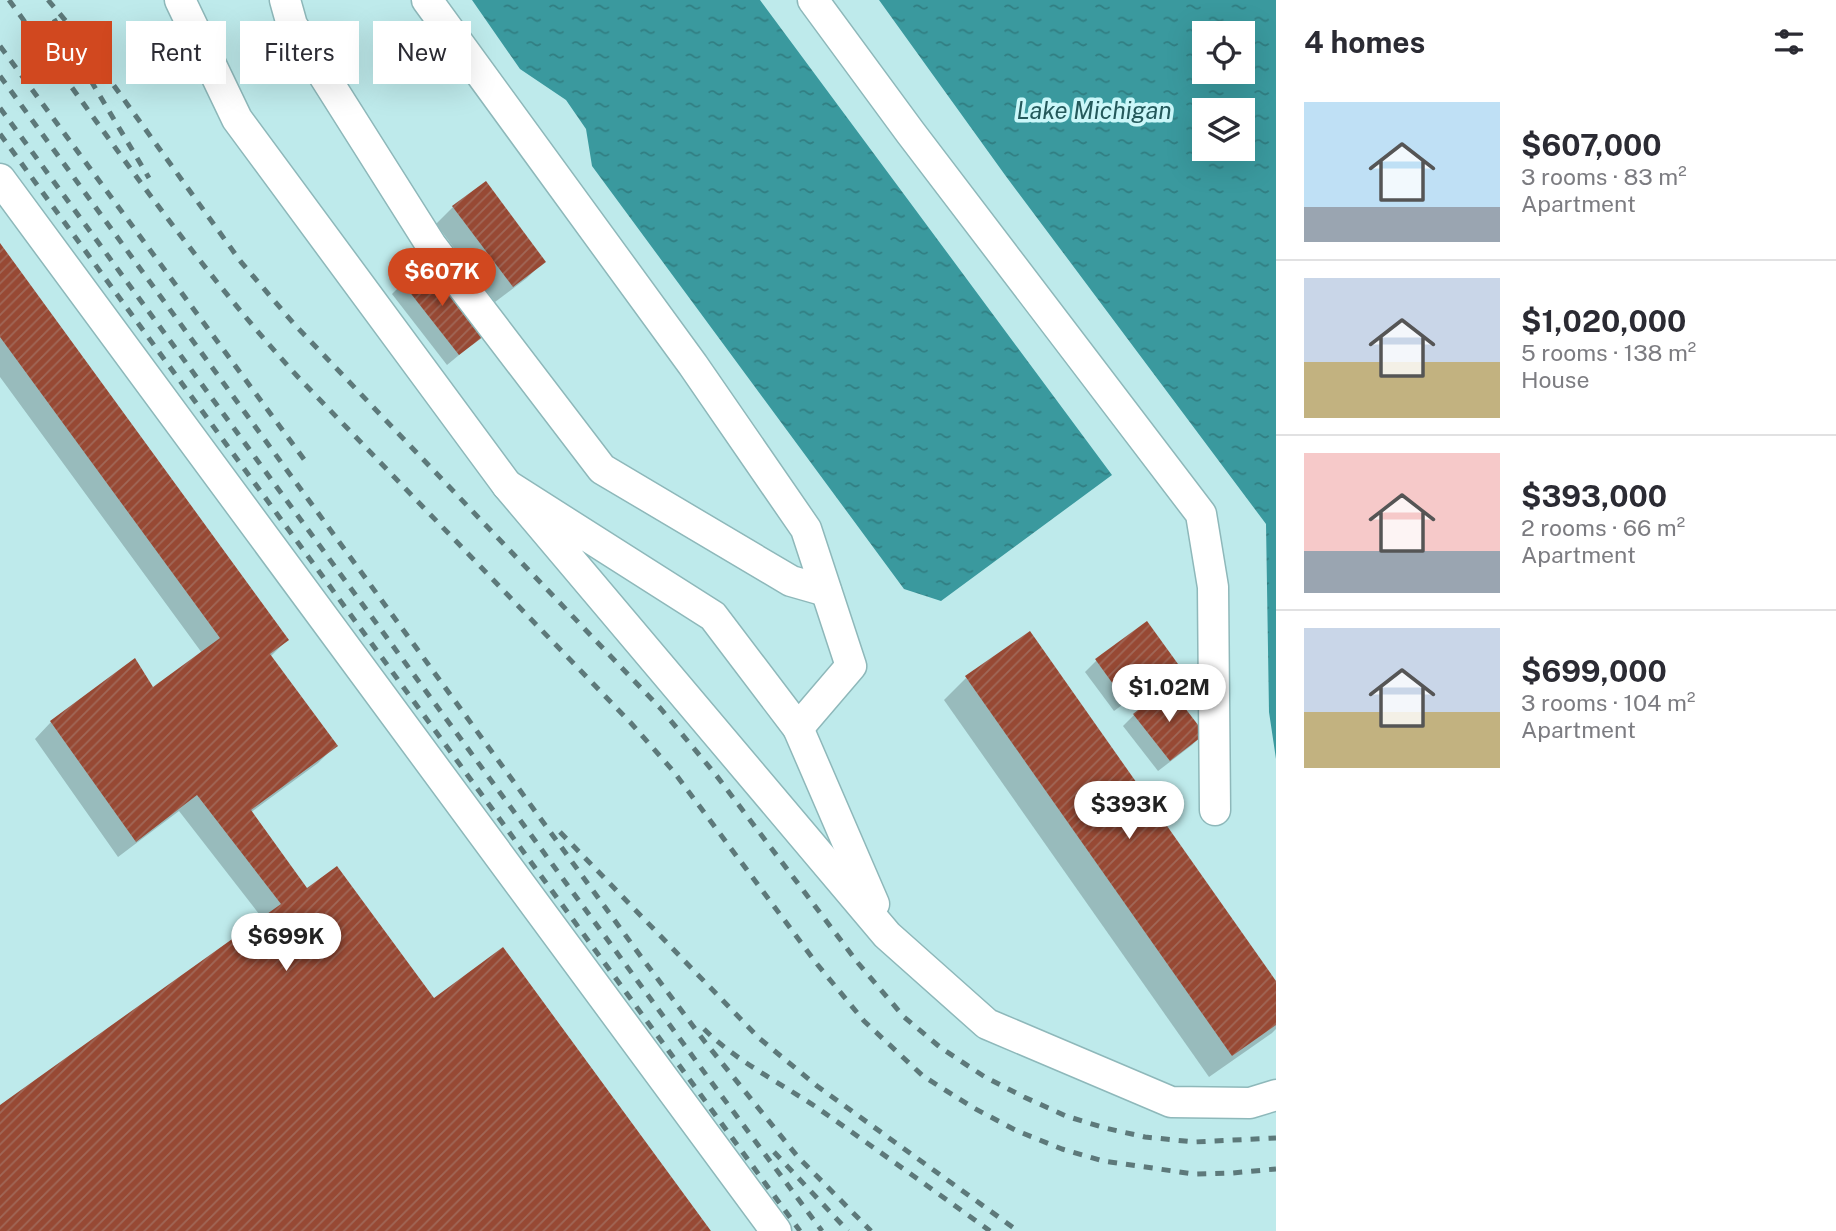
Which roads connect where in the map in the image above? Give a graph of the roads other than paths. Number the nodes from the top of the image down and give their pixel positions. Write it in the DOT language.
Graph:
graph roads {
  1 [pos="180,0"];
  2 [pos="285,0"];
  3 [pos="427,0"];
  4 [pos="813,0"];
  5 [pos="0,179"];
  6 [pos="507,485"];
  7 [pos="826,591"];
  8 [pos="798,728"];
  9 [pos="1215,810"];
  10 [pos="887,935"];
  11 [pos="1276,1095"];
  12 [pos="776,1231"];
  1 -- 6 [label="lane"];
  2 -- 7 [label="lane"];
  3 -- 7 [label="lane"];
  4 -- 9 [label="lane"];
  5 -- 12 [label="lane"];
  6 -- 8 [label="lane"];
  6 -- 10 [label="lane"];
  7 -- 8 [label="lane"];
  8 -- 10 [label="lane"];
  10 -- 11 [label="lane"];
}
